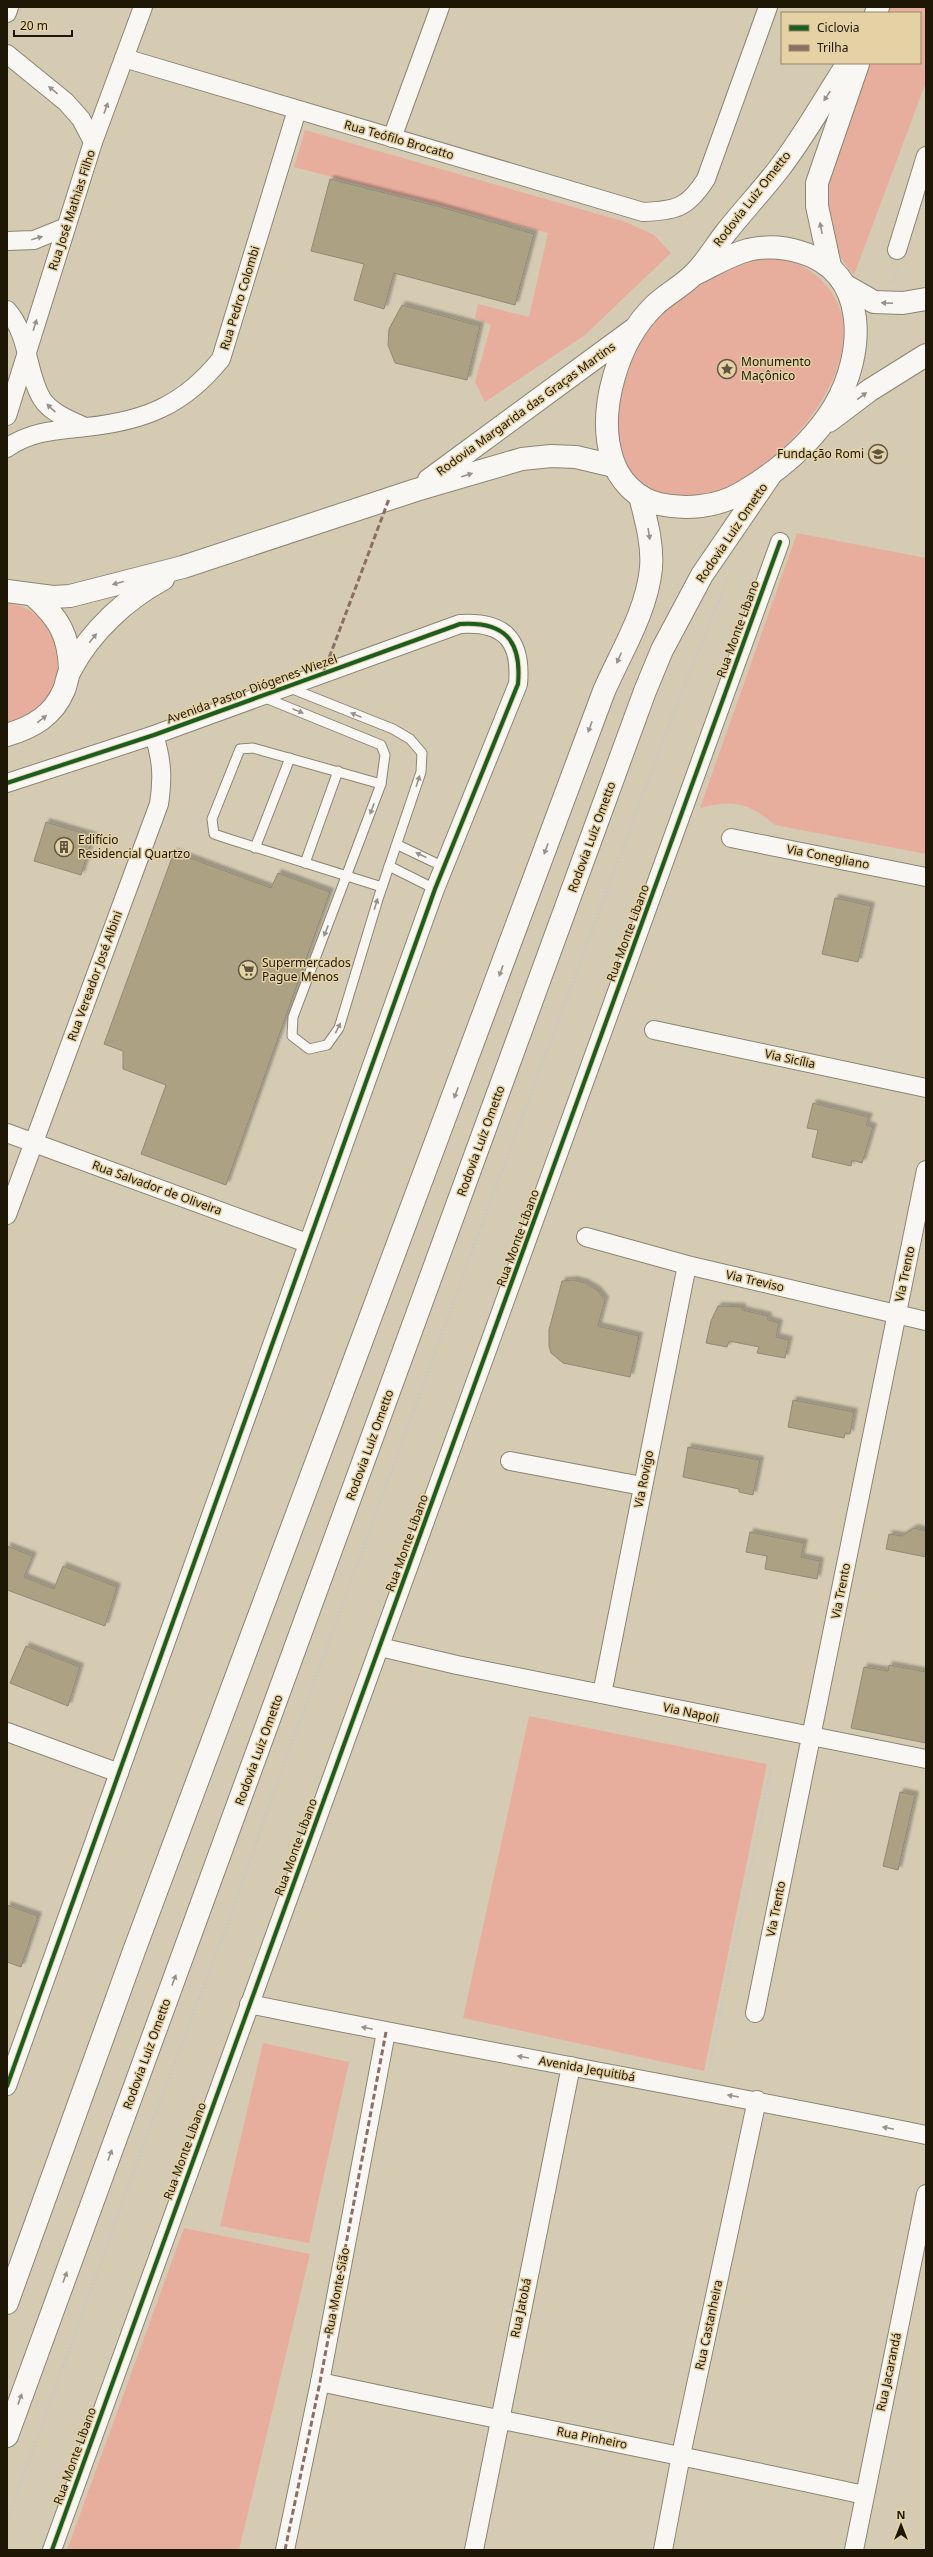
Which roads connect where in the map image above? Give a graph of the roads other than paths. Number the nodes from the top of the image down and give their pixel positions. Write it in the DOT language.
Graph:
graph roads {
  1 [pos="9,7"];
  2 [pos="143,7"];
  3 [pos="440,7"];
  4 [pos="768,7"];
  5 [pos="7,13"];
  6 [pos="7,54"];
  7 [pos="124,58"];
  8 [pos="847,64"];
  9 [pos="858,64"];
  10 [pos="297,110"];
  11 [pos="392,138"];
  12 [pos="93,142"];
  13 [pos="926,156"];
  14 [pos="66,228"];
  15 [pos="7,241"];
  16 [pos="897,250"];
  17 [pos="830,266"];
  18 [pos="695,274"];
  19 [pos="846,286"];
  20 [pos="926,299"];
  21 [pos="7,310"];
  22 [pos="636,328"];
  23 [pos="27,349"];
  24 [pos="926,355"];
  25 [pos="7,416"];
  26 [pos="85,427"];
  27 [pos="820,428"];
  28 [pos="7,448"];
  29 [pos="614,466"];
  30 [pos="771,474"];
  31 [pos="416,490"];
  32 [pos="640,496"];
  33 [pos="780,542"];
  34 [pos="183,567"];
  35 [pos="15,590"];
  36 [pos="70,670"];
  37 [pos="289,687"];
  38 [pos="262,696"];
  39 [pos="154,734"];
  40 [pos="7,735"];
  41 [pos="290,758"];
  42 [pos="338,771"];
  43 [pos="7,783"];
  44 [pos="381,784"];
  45 [pos="731,838"];
  46 [pos="398,845"];
  47 [pos="255,848"];
  48 [pos="304,863"];
  49 [pos="389,866"];
  50 [pos="444,866"];
  51 [pos="347,876"];
  52 [pos="926,877"];
  53 [pos="382,887"];
  54 [pos="435,889"];
  55 [pos="654,1030"];
  56 [pos="926,1088"];
  57 [pos="7,1132"];
  58 [pos="34,1142"];
  59 [pos="926,1170"];
  60 [pos="7,1214"];
  61 [pos="586,1237"];
  62 [pos="307,1244"];
  63 [pos="687,1265"];
  64 [pos="897,1314"];
  65 [pos="926,1321"];
  66 [pos="510,1461"];
  67 [pos="642,1486"];
  68 [pos="380,1647"];
  69 [pos="602,1694"];
  70 [pos="7,1732"];
  71 [pos="811,1737"];
  72 [pos="926,1760"];
  73 [pos="119,1773"];
  74 [pos="249,2004"];
  75 [pos="755,2013"];
  76 [pos="386,2032"];
  77 [pos="571,2066"];
  78 [pos="7,2086"];
  79 [pos="756,2100"];
  80 [pos="926,2136"];
  81 [pos="926,2194"];
  82 [pos="7,2303"];
  83 [pos="320,2382"];
  84 [pos="498,2420"];
  85 [pos="7,2436"];
  86 [pos="681,2455"];
  87 [pos="864,2496"];
  88 [pos="52,2550"];
  89 [pos="285,2550"];
  90 [pos="474,2550"];
  91 [pos="663,2550"];
  92 [pos="854,2550"];
  1 -- 5 [label="street"];
  2 -- 7 [label="street, Rua José Mathias Filho"];
  3 -- 11 [label="street"];
  4 -- 11 [label="street, Rua Teófilo Brocatto"];
  12 -- 6 [label="street, one-way"];
  7 -- 10 [label="street, Rua Teófilo Brocatto"];
  12 -- 7 [label="street, Rua José Mathias Filho, one-way"];
  8 -- 18 [label="main road, Rodovia Luiz Ometto, one-way"];
  17 -- 9 [label="main road, one-way"];
  10 -- 11 [label="street, Rua Teófilo Brocatto"];
  10 -- 26 [label="street, Rua Pedro Colombi"];
  12 -- 14 [label="street, Rua José Mathias Filho"];
  13 -- 16 [label="street"];
  15 -- 14 [label="street, one-way"];
  23 -- 14 [label="street, Rua José Mathias Filho, one-way"];
  17 -- 18 [label="main road"];
  17 -- 19 [label="main road"];
  18 -- 22 [label="main road"];
  20 -- 19 [label="main road, one-way"];
  19 -- 27 [label="main road"];
  21 -- 23 [label="street"];
  22 -- 29 [label="main road"];
  22 -- 31 [label="main road, Rodovia Margarida das Graças Martins"];
  23 -- 25 [label="street, Rua José Mathias Filho"];
  26 -- 23 [label="street, one-way"];
  27 -- 24 [label="main road, one-way"];
  26 -- 28 [label="street, Rua Pedro Colombi"];
  27 -- 30 [label="main road"];
  31 -- 29 [label="main road, Rodovia Margarida das Graças Martins, one-way"];
  29 -- 32 [label="main road"];
  30 -- 32 [label="main road"];
  85 -- 30 [label="main road, Rodovia Luiz Ometto, one-way"];
  31 -- 34 [label="main road, Rodovia Margarida das Graças Martins"];
  32 -- 82 [label="main road, one-way"];
  33 -- 68 [label="street, Rua Monte Líbano"];
  34 -- 35 [label="main road, Rodovia Margarida das Graças Martins, one-way"];
  36 -- 34 [label="main road, Rodovia Margarida das Graças Martins, one-way"];
  35 -- 36 [label="main road"];
  40 -- 36 [label="main road, Rodovia Margarida das Graças Martins, one-way"];
  37 -- 38 [label="street, Avenida Pastor Diógenes Wiezel"];
  46 -- 37 [label="lane, one-way"];
  37 -- 50 [label="street, Avenida Pastor Diógenes Wiezel"];
  38 -- 39 [label="street, Avenida Pastor Diógenes Wiezel"];
  38 -- 44 [label="lane, one-way"];
  39 -- 43 [label="street, Avenida Pastor Diógenes Wiezel"];
  39 -- 58 [label="street, Rua Vereador José Albini"];
  41 -- 42 [label="lane"];
  41 -- 47 [label="lane"];
  41 -- 47 [label="lane"];
  42 -- 44 [label="lane"];
  42 -- 48 [label="lane"];
  44 -- 51 [label="lane, one-way"];
  45 -- 52 [label="street, Via Conegliano"];
  46 -- 49 [label="lane"];
  50 -- 46 [label="lane, one-way"];
  47 -- 48 [label="lane"];
  48 -- 51 [label="lane"];
  49 -- 53 [label="lane"];
  49 -- 54 [label="lane"];
  50 -- 54 [label="street"];
  51 -- 53 [label="lane"];
  51 -- 53 [label="lane, one-way"];
  54 -- 62 [label="street"];
  55 -- 56 [label="street, Via Sicília"];
  57 -- 58 [label="street, Rua Salvador de Oliveira"];
  58 -- 60 [label="street, Rua Vereador José Albini"];
  58 -- 62 [label="street, Rua Salvador de Oliveira"];
  59 -- 64 [label="street, Via Trento"];
  61 -- 63 [label="street, Via Treviso"];
  62 -- 73 [label="street"];
  63 -- 64 [label="street, Via Treviso"];
  63 -- 67 [label="street, Via Rovigo"];
  64 -- 65 [label="street, Via Treviso"];
  64 -- 71 [label="street, Via Trento"];
  66 -- 67 [label="street"];
  67 -- 69 [label="street, Via Rovigo"];
  68 -- 69 [label="street, Via Napoli"];
  68 -- 74 [label="street, Rua Monte Líbano"];
  69 -- 71 [label="street, Via Napoli"];
  70 -- 73 [label="street"];
  71 -- 72 [label="street, Via Napoli"];
  71 -- 75 [label="street, Via Trento"];
  73 -- 78 [label="street"];
  76 -- 74 [label="street, Avenida Jequitibá, one-way"];
  74 -- 88 [label="street, Rua Monte Líbano"];
  77 -- 76 [label="street, Avenida Jequitibá, one-way"];
  76 -- 83 [label="street, Rua Monte Sião"];
  79 -- 77 [label="street, Avenida Jequitibá, one-way"];
  77 -- 84 [label="street, Rua Jatobá"];
  80 -- 79 [label="street, Avenida Jequitibá, one-way"];
  79 -- 86 [label="street, Rua Castanheira"];
  81 -- 87 [label="street, Rua Jacarandá"];
  83 -- 84 [label="street, Rua Pinheiro"];
  83 -- 89 [label="street, Rua Monte Sião"];
  84 -- 86 [label="street, Rua Pinheiro"];
  84 -- 90 [label="street, Rua Jatobá"];
  86 -- 87 [label="street, Rua Pinheiro"];
  86 -- 91 [label="street, Rua Castanheira"];
  87 -- 92 [label="street, Rua Jacarandá"];
}
